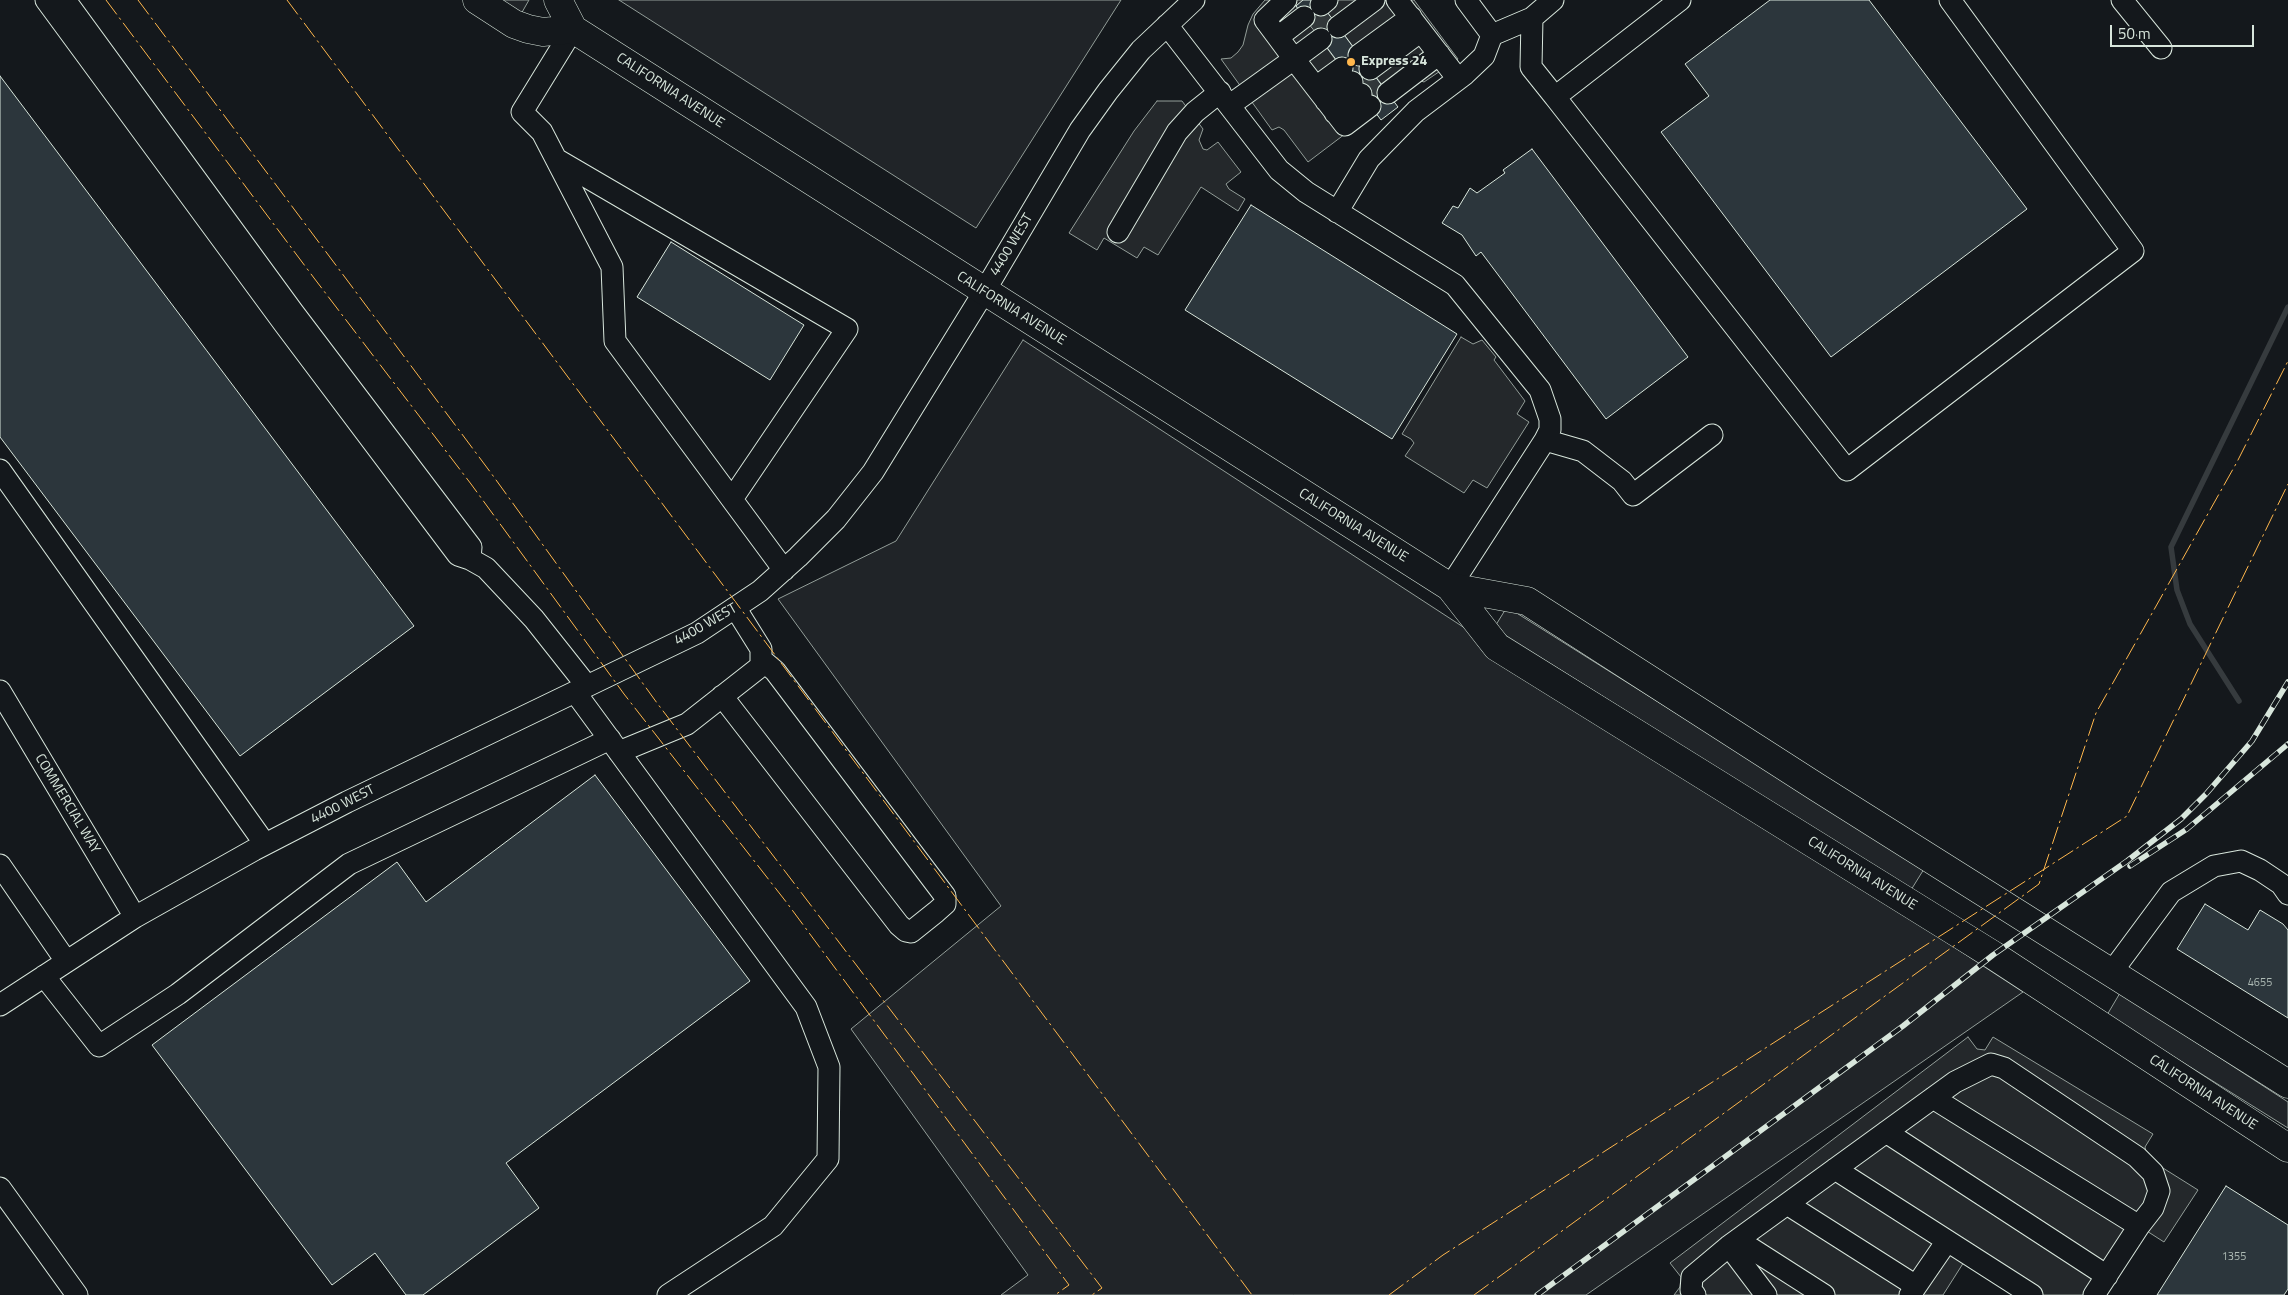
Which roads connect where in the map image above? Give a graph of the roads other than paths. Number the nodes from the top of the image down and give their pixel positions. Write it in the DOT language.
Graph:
graph roads {
  1 [pos="46,0"];
  2 [pos="65,0"];
  3 [pos="477,0"];
  4 [pos="558,0"];
  5 [pos="1194,0"];
  6 [pos="1286,0"];
  7 [pos="1353,0"];
  8 [pos="1374,0"];
  9 [pos="1397,0"];
  10 [pos="1466,0"];
  11 [pos="1553,0"];
  12 [pos="1680,0"];
  13 [pos="1950,0"];
  14 [pos="2122,0"];
  15 [pos="1532,18"];
  16 [pos="1322,19"];
  17 [pos="1167,25"];
  18 [pos="573,29"];
  19 [pos="1492,35"];
  20 [pos="1425,36"];
  21 [pos="1286,48"];
  22 [pos="2161,48"];
  23 [pos="1458,79"];
  24 [pos="1555,97"];
  25 [pos="1225,98"];
  26 [pos="1326,101"];
  27 [pos="556,158"];
  28 [pos="1337,212"];
  29 [pos="1118,232"];
  30 [pos="984,292"];
  31 [pos="1712,435"];
  32 [pos="1545,440"];
  33 [pos="0,470"];
  34 [pos="732,499"];
  35 [pos="470,559"];
  36 [pos="784,570"];
  37 [pos="1450,587"];
  38 [pos="736,608"];
  39 [pos="762,660"];
  40 [pos="581,689"];
  41 [pos="0,690"];
  42 [pos="722,696"];
  43 [pos="615,745"];
  44 [pos="265,844"];
  45 [pos="0,865"];
  46 [pos="2288,894"];
  47 [pos="135,918"];
  48 [pos="66,962"];
  49 [pos="2111,973"];
  50 [pos="44,976"];
  51 [pos="0,1005"];
  52 [pos="2288,1084"];
  53 [pos="1933,1098"];
  54 [pos="1886,1132"];
  55 [pos="2288,1148"];
  56 [pos="1835,1169"];
  57 [pos="0,1188"];
  58 [pos="1787,1204"];
  59 [pos="2139,1226"];
  60 [pos="1947,1240"];
  61 [pos="1733,1243"];
  62 [pos="2107,1276"];
  63 [pos="1913,1291"];
  64 [pos="1693,1294"];
  65 [pos="77,1295"];
  66 [pos="668,1295"];
  67 [pos="1766,1295"];
  68 [pos="1824,1295"];
  69 [pos="2032,1295"];
  70 [pos="2094,1295"];
  1 -- 35 [label="street"];
  2 -- 35 [label="street"];
  3 -- 18 [label="main road"];
  4 -- 18 [label="main road"];
  5 -- 17 [label="street, 4400 WEST"];
  6 -- 21 [label="street"];
  7 -- 16 [label="street"];
  8 -- 16 [label="street"];
  9 -- 20 [label="street"];
  10 -- 19 [label="street"];
  11 -- 15 [label="street"];
  12 -- 24 [label="street"];
  13 -- 24 [label="street"];
  14 -- 22 [label="street"];
  15 -- 19 [label="street"];
  15 -- 24 [label="street"];
  16 -- 21 [label="street"];
  17 -- 25 [label="street"];
  17 -- 30 [label="street, 4400 WEST"];
  18 -- 27 [label="street"];
  18 -- 30 [label="main road, CALIFORNIA AVENUE"];
  19 -- 23 [label="street"];
  20 -- 20 [label="street"];
  20 -- 23 [label="street"];
  21 -- 25 [label="street"];
  21 -- 26 [label="street"];
  23 -- 28 [label="street"];
  25 -- 28 [label="street"];
  25 -- 29 [label="street"];
  26 -- 26 [label="street"];
  27 -- 34 [label="street"];
  27 -- 34 [label="street"];
  28 -- 32 [label="street"];
  30 -- 36 [label="street, 4400 WEST"];
  30 -- 37 [label="main road, CALIFORNIA AVENUE"];
  31 -- 32 [label="street"];
  32 -- 37 [label="street"];
  33 -- 44 [label="street"];
  34 -- 36 [label="street"];
  35 -- 40 [label="street"];
  36 -- 38 [label="street, 4400 WEST"];
  37 -- 49 [label="main road, CALIFORNIA AVENUE"];
  37 -- 55 [label="main road, CALIFORNIA AVENUE"];
  38 -- 39 [label="street"];
  38 -- 40 [label="street, 4400 WEST"];
  39 -- 42 [label="street"];
  39 -- 42 [label="street"];
  40 -- 43 [label="street"];
  40 -- 44 [label="street, 4400 WEST"];
  41 -- 47 [label="street, COMMERCIAL WAY"];
  42 -- 43 [label="street"];
  43 -- 50 [label="street"];
  43 -- 66 [label="street"];
  44 -- 47 [label="street, 4400 WEST"];
  45 -- 48 [label="street"];
  46 -- 49 [label="street"];
  47 -- 48 [label="street, 4400 WEST"];
  48 -- 50 [label="street, 4400 WEST"];
  49 -- 52 [label="main road, CALIFORNIA AVENUE"];
  50 -- 51 [label="street, 4400 WEST"];
  53 -- 54 [label="street"];
  53 -- 59 [label="street"];
  53 -- 59 [label="street"];
  54 -- 56 [label="street"];
  54 -- 62 [label="street"];
  56 -- 58 [label="street"];
  56 -- 60 [label="street"];
  57 -- 65 [label="street"];
  58 -- 61 [label="street"];
  58 -- 63 [label="street"];
  59 -- 62 [label="street"];
  60 -- 63 [label="street"];
  60 -- 69 [label="street"];
  61 -- 64 [label="street"];
  61 -- 67 [label="street"];
  61 -- 68 [label="street"];
  62 -- 70 [label="street"];
}
